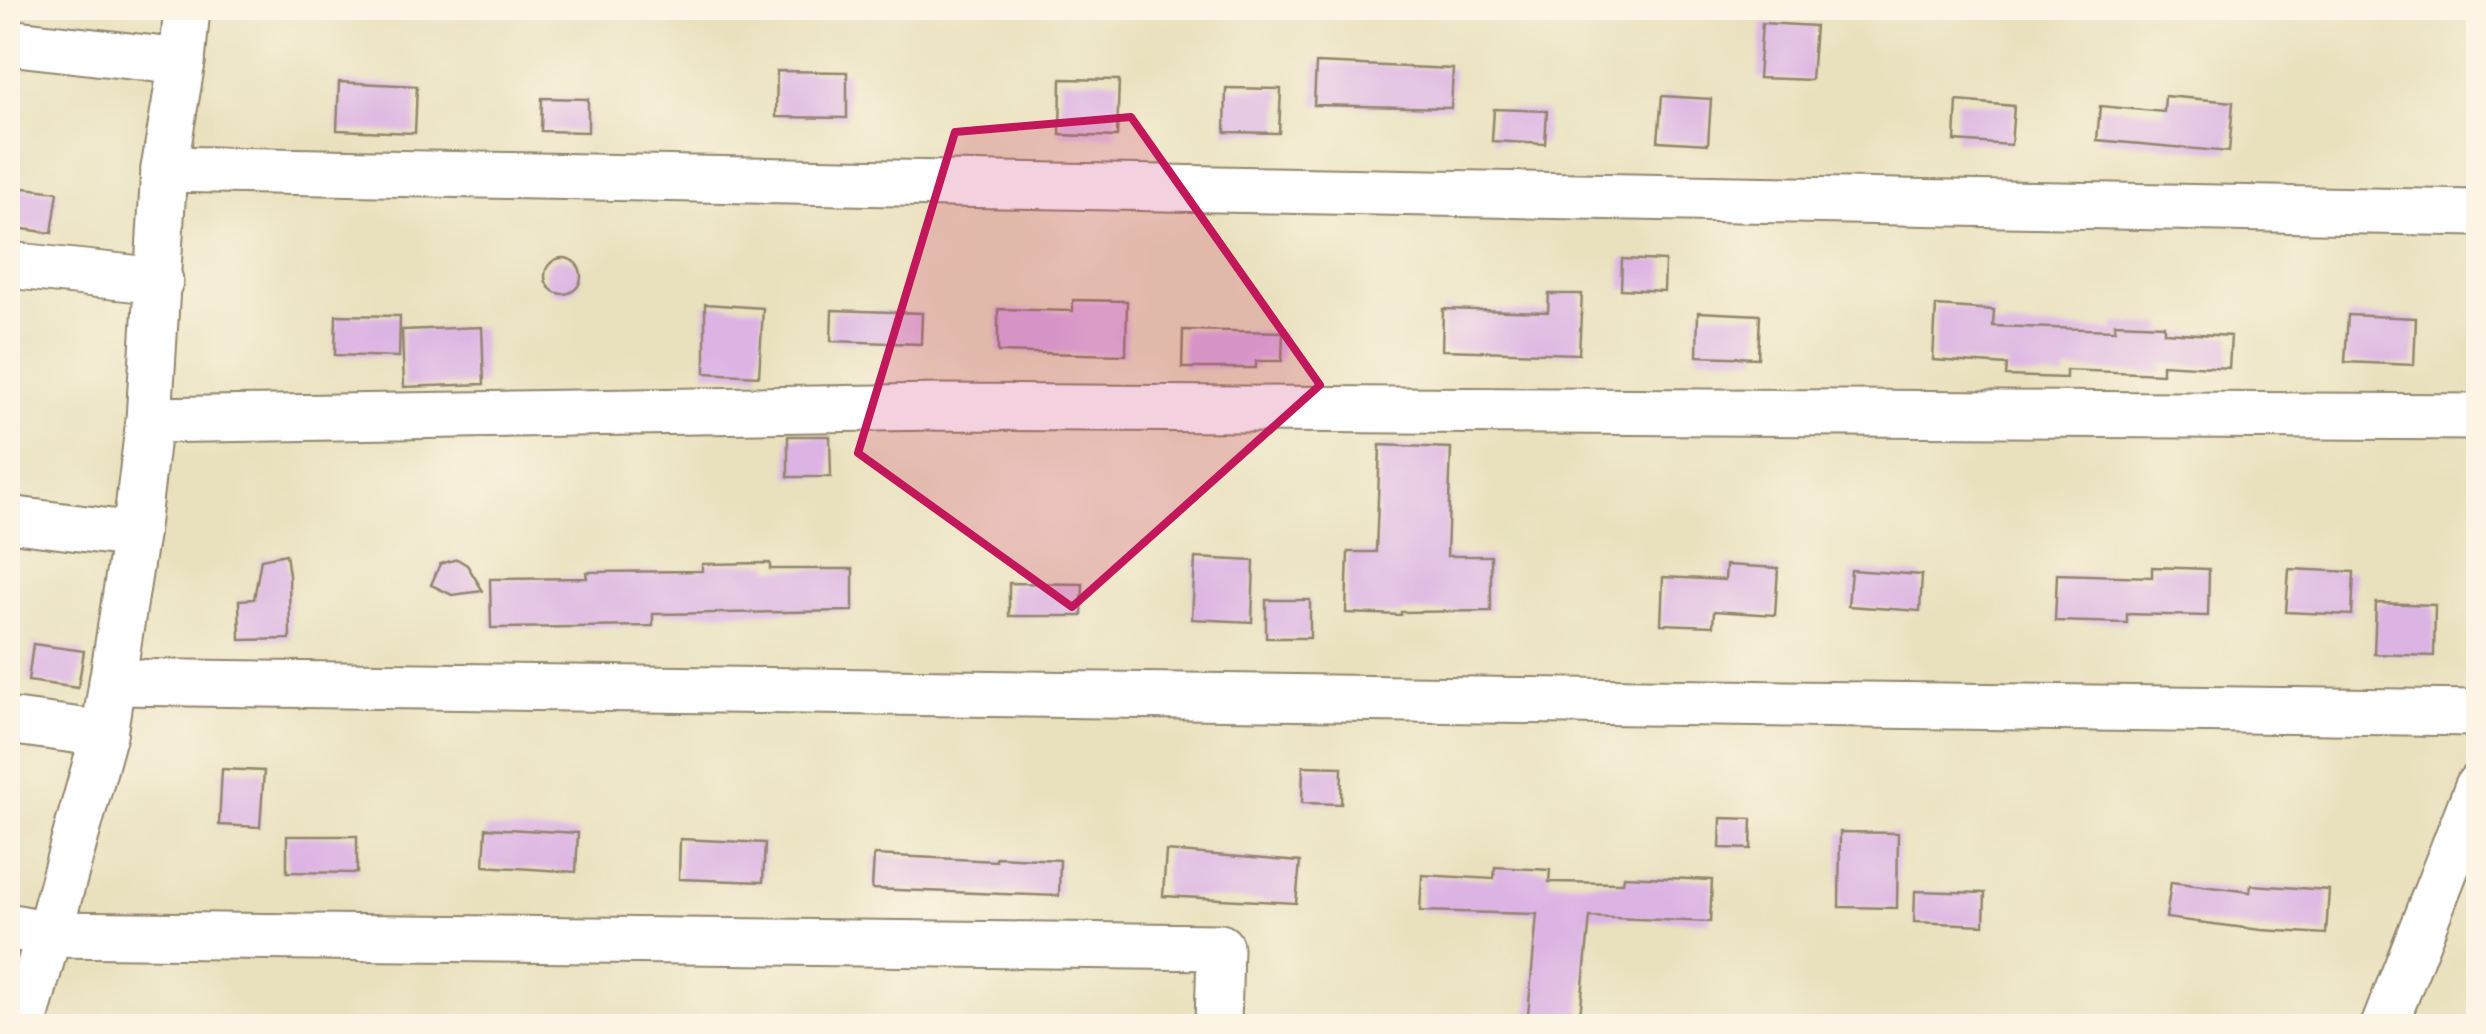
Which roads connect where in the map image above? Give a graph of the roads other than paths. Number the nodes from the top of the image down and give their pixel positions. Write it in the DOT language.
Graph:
graph roads {
  1 [pos="188,8"];
  2 [pos="8,42"];
  3 [pos="182,62"];
  4 [pos="164,169"];
  5 [pos="2478,213"];
  6 [pos="8,266"];
  7 [pos="160,281"];
  8 [pos="2478,416"];
  9 [pos="149,420"];
  10 [pos="8,519"];
  11 [pos="135,536"];
  12 [pos="112,682"];
  13 [pos="2478,713"];
  14 [pos="8,720"];
  15 [pos="104,734"];
  16 [pos="2478,786"];
  17 [pos="28,930"];
  18 [pos="23,1026"];
  19 [pos="1218,1026"];
  20 [pos="2384,1026"];
  1 -- 3 [label="street"];
  2 -- 3 [label="street"];
  3 -- 4 [label="street"];
  4 -- 5 [label="street"];
  4 -- 7 [label="street"];
  6 -- 7 [label="street"];
  7 -- 9 [label="street"];
  8 -- 9 [label="street"];
  9 -- 11 [label="street"];
  10 -- 11 [label="street"];
  11 -- 12 [label="street"];
  12 -- 13 [label="street"];
  12 -- 15 [label="street"];
  14 -- 15 [label="street"];
  15 -- 17 [label="street"];
  16 -- 20 [label="street"];
  17 -- 18 [label="street"];
  17 -- 19 [label="street"];
}
